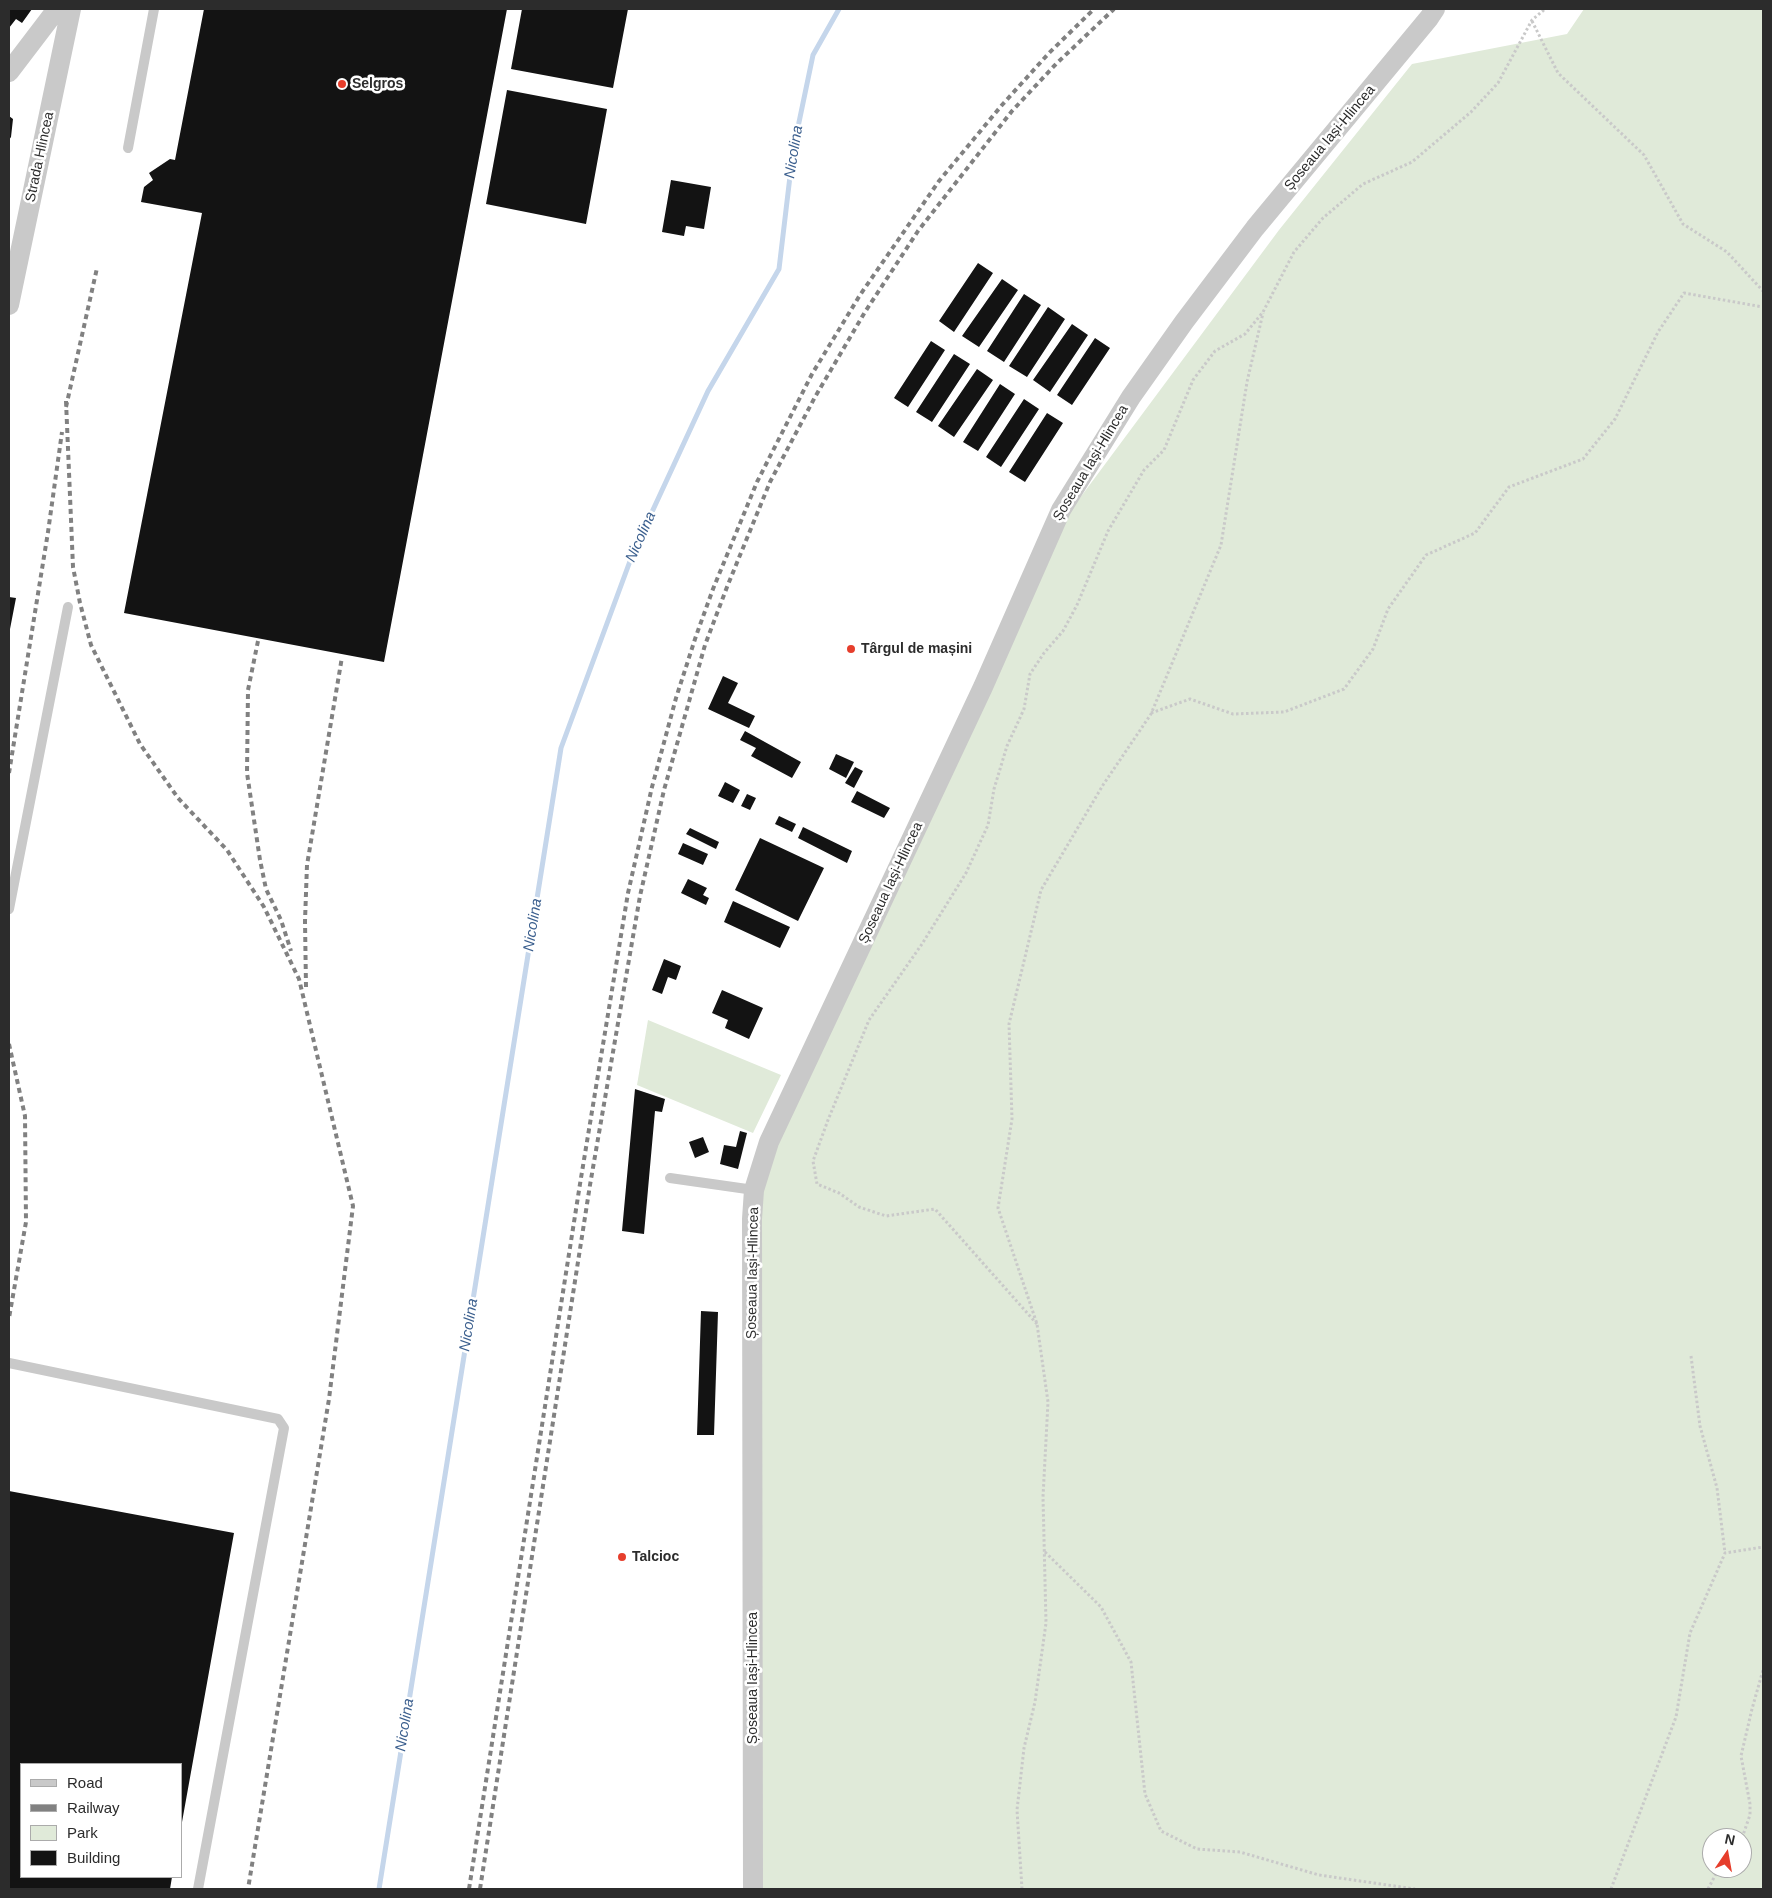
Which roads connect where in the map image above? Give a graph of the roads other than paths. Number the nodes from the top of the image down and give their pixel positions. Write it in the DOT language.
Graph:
graph roads {
  1 [pos="57,9"];
  2 [pos="71,9"];
  3 [pos="154,9"];
  4 [pos="1435,9"];
  5 [pos="9,72"];
  6 [pos="128,148"];
  7 [pos="9,305"];
  8 [pos="68,607"];
  9 [pos="9,909"];
  10 [pos="670,1178"];
  11 [pos="754,1190"];
  12 [pos="9,1364"];
  13 [pos="198,1889"];
  14 [pos="753,1889"];
  1 -- 5 [label="street"];
  2 -- 7 [label="street, Strada Hlincea"];
  3 -- 6 [label="lane"];
  4 -- 11 [label="street, Șoseaua Iași-Hlincea"];
  8 -- 9 [label="lane"];
  10 -- 11 [label="lane"];
  11 -- 14 [label="street, Șoseaua Iași-Hlincea"];
  12 -- 13 [label="lane"];
}
